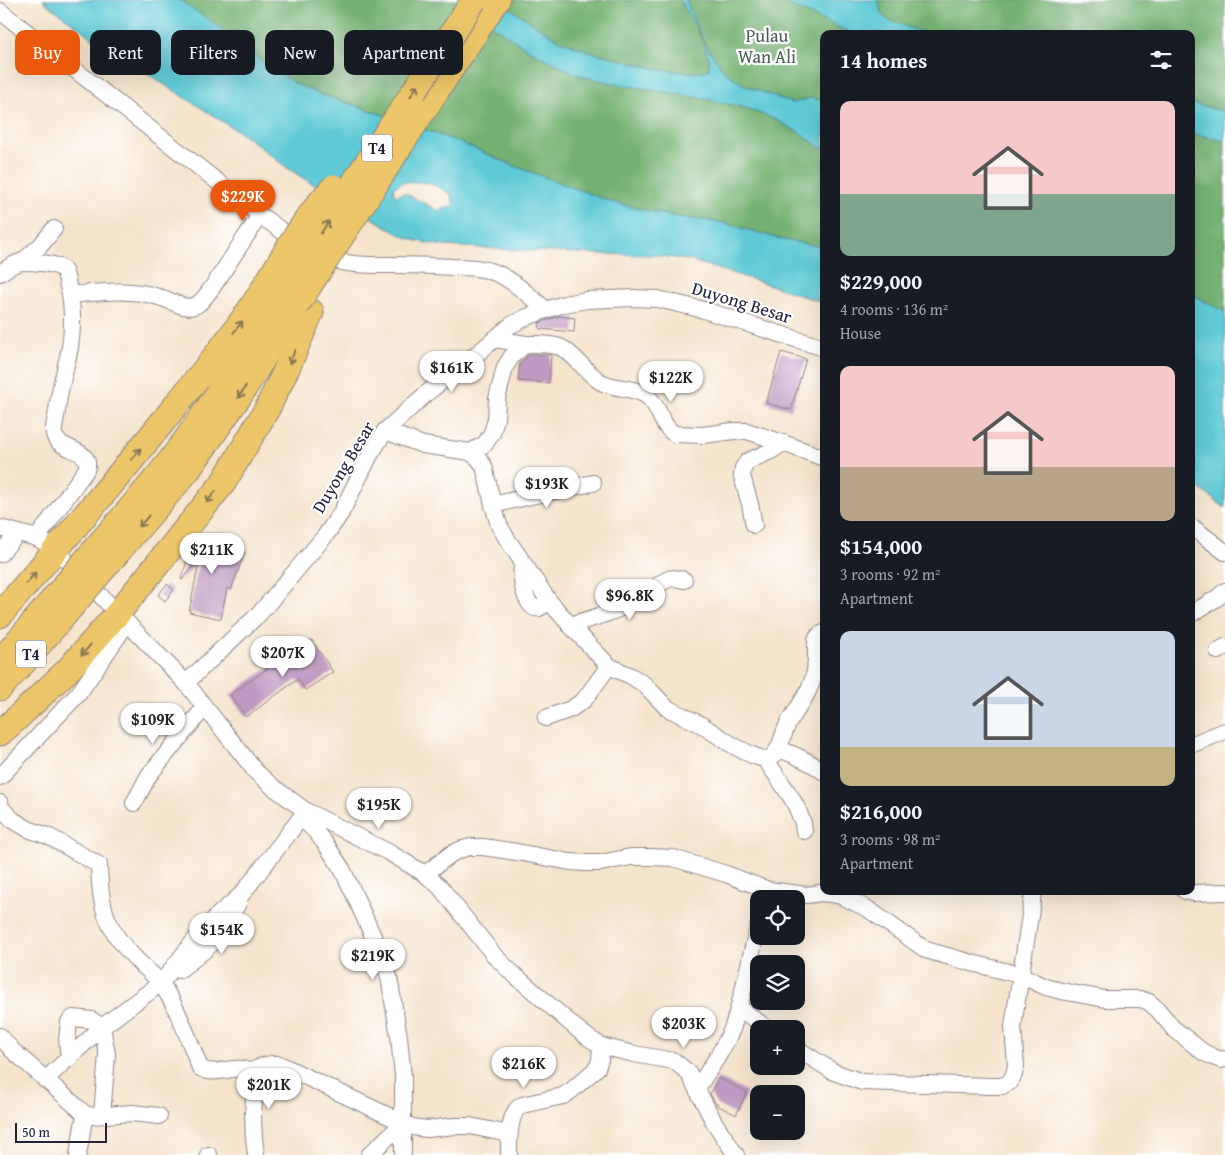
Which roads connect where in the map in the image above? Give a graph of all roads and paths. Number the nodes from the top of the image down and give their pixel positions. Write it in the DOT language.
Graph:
graph roads {
  1 [pos="474,0"];
  2 [pos="496,0"];
  3 [pos="0,11"];
  4 [pos="260,215"];
  5 [pos="54,229"];
  6 [pos="23,261"];
  7 [pos="0,273"];
  8 [pos="71,295"];
  9 [pos="288,300"];
  10 [pos="546,310"];
  11 [pos="495,339"];
  12 [pos="526,344"];
  13 [pos="820,347"];
  14 [pos="385,431"];
  15 [pos="783,442"];
  16 [pos="470,452"];
  17 [pos="820,456"];
  18 [pos="593,483"];
  19 [pos="494,505"];
  20 [pos="754,525"];
  21 [pos="0,528"];
  22 [pos="1195,529"];
  23 [pos="18,533"];
  24 [pos="46,544"];
  25 [pos="1225,552"];
  26 [pos="0,554"];
  27 [pos="684,580"];
  28 [pos="1225,591"];
  29 [pos="1195,612"];
  30 [pos="53,614"];
  31 [pos="0,616"];
  32 [pos="122,618"];
  33 [pos="570,625"];
  34 [pos="820,635"];
  35 [pos="0,662"];
  36 [pos="609,666"];
  37 [pos="186,683"];
  38 [pos="0,688"];
  39 [pos="204,708"];
  40 [pos="546,718"];
  41 [pos="1225,731"];
  42 [pos="0,733"];
  43 [pos="1195,743"];
  44 [pos="779,749"];
  45 [pos="766,760"];
  46 [pos="820,769"];
  47 [pos="0,777"];
  48 [pos="0,803"];
  49 [pos="134,803"];
  50 [pos="304,814"];
  51 [pos="804,831"];
  52 [pos="425,874"];
  53 [pos="757,890"];
  54 [pos="1225,892"];
  55 [pos="820,893"];
  56 [pos="1195,893"];
  57 [pos="805,895"];
  58 [pos="836,895"];
  59 [pos="1033,895"];
  60 [pos="753,945"];
  61 [pos="1020,975"];
  62 [pos="161,983"];
  63 [pos="738,1008"];
  64 [pos="755,1020"];
  65 [pos="102,1027"];
  66 [pos="0,1036"];
  67 [pos="601,1046"];
  68 [pos="805,1054"];
  69 [pos="69,1059"];
  70 [pos="1225,1059"];
  71 [pos="250,1072"];
  72 [pos="45,1080"];
  73 [pos="697,1088"];
  74 [pos="85,1114"];
  75 [pos="102,1115"];
  76 [pos="159,1116"];
  77 [pos="402,1123"];
  78 [pos="509,1134"];
  79 [pos="78,1155"];
  80 [pos="256,1155"];
  81 [pos="369,1155"];
  82 [pos="403,1155"];
  83 [pos="509,1155"];
  84 [pos="736,1155"];
  9 -- 1 [label="highway, T4, one-way, bridge"];
  2 -- 9 [label="highway, bridge"];
  3 -- 4 [label="street"];
  4 -- 8 [label="street"];
  4 -- 10 [label="street"];
  5 -- 6 [label="street"];
  6 -- 7 [label="street"];
  6 -- 8 [label="street"];
  8 -- 24 [label="street"];
  24 -- 9 [label="highway, one-way"];
  9 -- 30 [label="highway, T4, bridge"];
  9 -- 32 [label="highway, one-way"];
  10 -- 11 [label="street, Duyong Besar"];
  10 -- 13 [label="street, Duyong Besar"];
  11 -- 12 [label="street"];
  11 -- 14 [label="street, Duyong Besar"];
  12 -- 15 [label="street"];
  12 -- 16 [label="street"];
  14 -- 16 [label="street"];
  14 -- 37 [label="street, Duyong Besar"];
  15 -- 17 [label="street"];
  15 -- 20 [label="street"];
  16 -- 19 [label="street"];
  18 -- 19 [label="street"];
  19 -- 33 [label="street"];
  21 -- 23 [label="street"];
  22 -- 25 [label="street"];
  23 -- 24 [label="street"];
  23 -- 26 [label="street"];
  31 -- 24 [label="highway, one-way"];
  24 -- 32 [label="street"];
  27 -- 33 [label="street"];
  28 -- 29 [label="street"];
  30 -- 35 [label="highway, T4"];
  30 -- 38 [label="highway, T4"];
  32 -- 37 [label="street"];
  32 -- 42 [label="highway, one-way"];
  32 -- 47 [label="street"];
  33 -- 36 [label="street"];
  34 -- 44 [label="street"];
  36 -- 40 [label="street"];
  36 -- 45 [label="street"];
  37 -- 39 [label="street"];
  39 -- 49 [label="street"];
  39 -- 50 [label="street"];
  41 -- 43 [label="street"];
  44 -- 45 [label="street"];
  44 -- 46 [label="street"];
  45 -- 51 [label="street"];
  48 -- 62 [label="street"];
  50 -- 52 [label="street"];
  50 -- 62 [label="street"];
  50 -- 77 [label="street"];
  52 -- 53 [label="street"];
  52 -- 67 [label="street"];
  54 -- 56 [label="street"];
  55 -- 57 [label="street"];
  58 -- 61 [label="street"];
  59 -- 61 [label="street"];
  60 -- 63 [label="street"];
  61 -- 68 [label="street"];
  61 -- 70 [label="street"];
  62 -- 65 [label="street"];
  62 -- 71 [label="street"];
  63 -- 64 [label="street"];
  63 -- 73 [label="street"];
  65 -- 69 [label="street"];
  65 -- 69 [label="street"];
  65 -- 75 [label="street"];
  66 -- 72 [label="street"];
  67 -- 73 [label="street"];
  67 -- 78 [label="street"];
  69 -- 72 [label="street"];
  71 -- 77 [label="street"];
  71 -- 80 [label="street"];
  72 -- 74 [label="street"];
  73 -- 84 [label="street"];
  74 -- 75 [label="street"];
  74 -- 79 [label="street"];
  75 -- 76 [label="street"];
  77 -- 78 [label="street"];
  77 -- 81 [label="street"];
  77 -- 82 [label="street"];
  78 -- 83 [label="street"];
}
